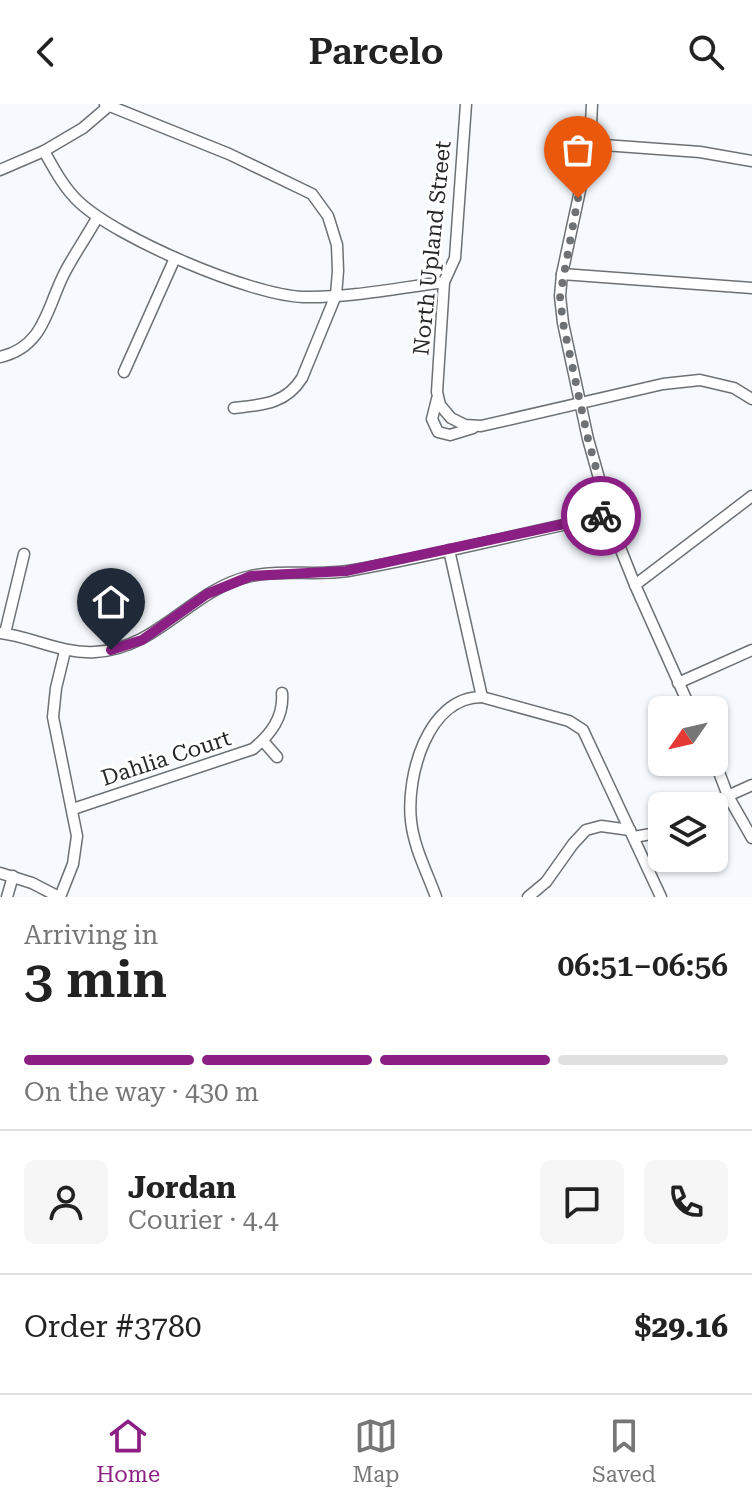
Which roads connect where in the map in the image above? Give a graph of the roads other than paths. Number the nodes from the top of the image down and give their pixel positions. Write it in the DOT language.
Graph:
graph roads {
  1 [pos="466,104"];
  2 [pos="592,104"];
  3 [pos="109,105"];
  4 [pos="590,144"];
  5 [pos="44,151"];
  6 [pos="752,161"];
  7 [pos="0,170"];
  8 [pos="97,218"];
  9 [pos="175,258"];
  10 [pos="562,274"];
  11 [pos="444,282"];
  12 [pos="752,288"];
  13 [pos="336,295"];
  14 [pos="0,357"];
  15 [pos="124,372"];
  16 [pos="438,397"];
  17 [pos="752,399"];
  18 [pos="581,402"];
  19 [pos="234,408"];
  20 [pos="481,426"];
  21 [pos="752,496"];
  22 [pos="609,515"];
  23 [pos="449,550"];
  24 [pos="24,554"];
  25 [pos="635,585"];
  26 [pos="2,633"];
  27 [pos="752,650"];
  28 [pos="65,651"];
  29 [pos="678,683"];
  30 [pos="282,693"];
  31 [pos="684,696"];
  32 [pos="482,697"];
  33 [pos="263,741"];
  34 [pos="277,757"];
  35 [pos="752,785"];
  36 [pos="728,796"];
  37 [pos="73,809"];
  38 [pos="648,833"];
  39 [pos="632,834"];
  40 [pos="752,838"];
  41 [pos="0,873"];
  42 [pos="13,876"];
  43 [pos="7,897"];
  44 [pos="60,897"];
  45 [pos="436,897"];
  46 [pos="528,897"];
  47 [pos="661,897"];
  1 -- 11 [label="street, North Upland Street"];
  2 -- 4 [label="street"];
  3 -- 5 [label="street"];
  3 -- 13 [label="street"];
  4 -- 6 [label="street"];
  4 -- 10 [label="street"];
  5 -- 7 [label="street"];
  5 -- 8 [label="street"];
  8 -- 9 [label="street"];
  8 -- 14 [label="street"];
  9 -- 13 [label="street"];
  9 -- 15 [label="street"];
  10 -- 12 [label="street"];
  10 -- 18 [label="street"];
  11 -- 13 [label="street"];
  11 -- 16 [label="street, North Upland Street"];
  13 -- 19 [label="street"];
  16 -- 20 [label="street"];
  16 -- 20 [label="street, North Upland Street"];
  17 -- 18 [label="street"];
  18 -- 20 [label="street"];
  18 -- 22 [label="street"];
  21 -- 25 [label="street"];
  22 -- 23 [label="street"];
  22 -- 25 [label="street"];
  23 -- 28 [label="street"];
  23 -- 32 [label="street"];
  24 -- 26 [label="street"];
  25 -- 29 [label="street"];
  26 -- 28 [label="street"];
  27 -- 29 [label="street"];
  28 -- 37 [label="street"];
  29 -- 31 [label="street"];
  30 -- 33 [label="street, Dahlia Court"];
  32 -- 39 [label="street"];
  32 -- 45 [label="street"];
  33 -- 34 [label="street"];
  33 -- 37 [label="street, Dahlia Court"];
  35 -- 36 [label="street"];
  36 -- 40 [label="street"];
  37 -- 44 [label="street"];
  38 -- 39 [label="street"];
  39 -- 46 [label="street"];
  39 -- 47 [label="street"];
  41 -- 42 [label="street"];
  42 -- 43 [label="street"];
  42 -- 44 [label="street"];
}
